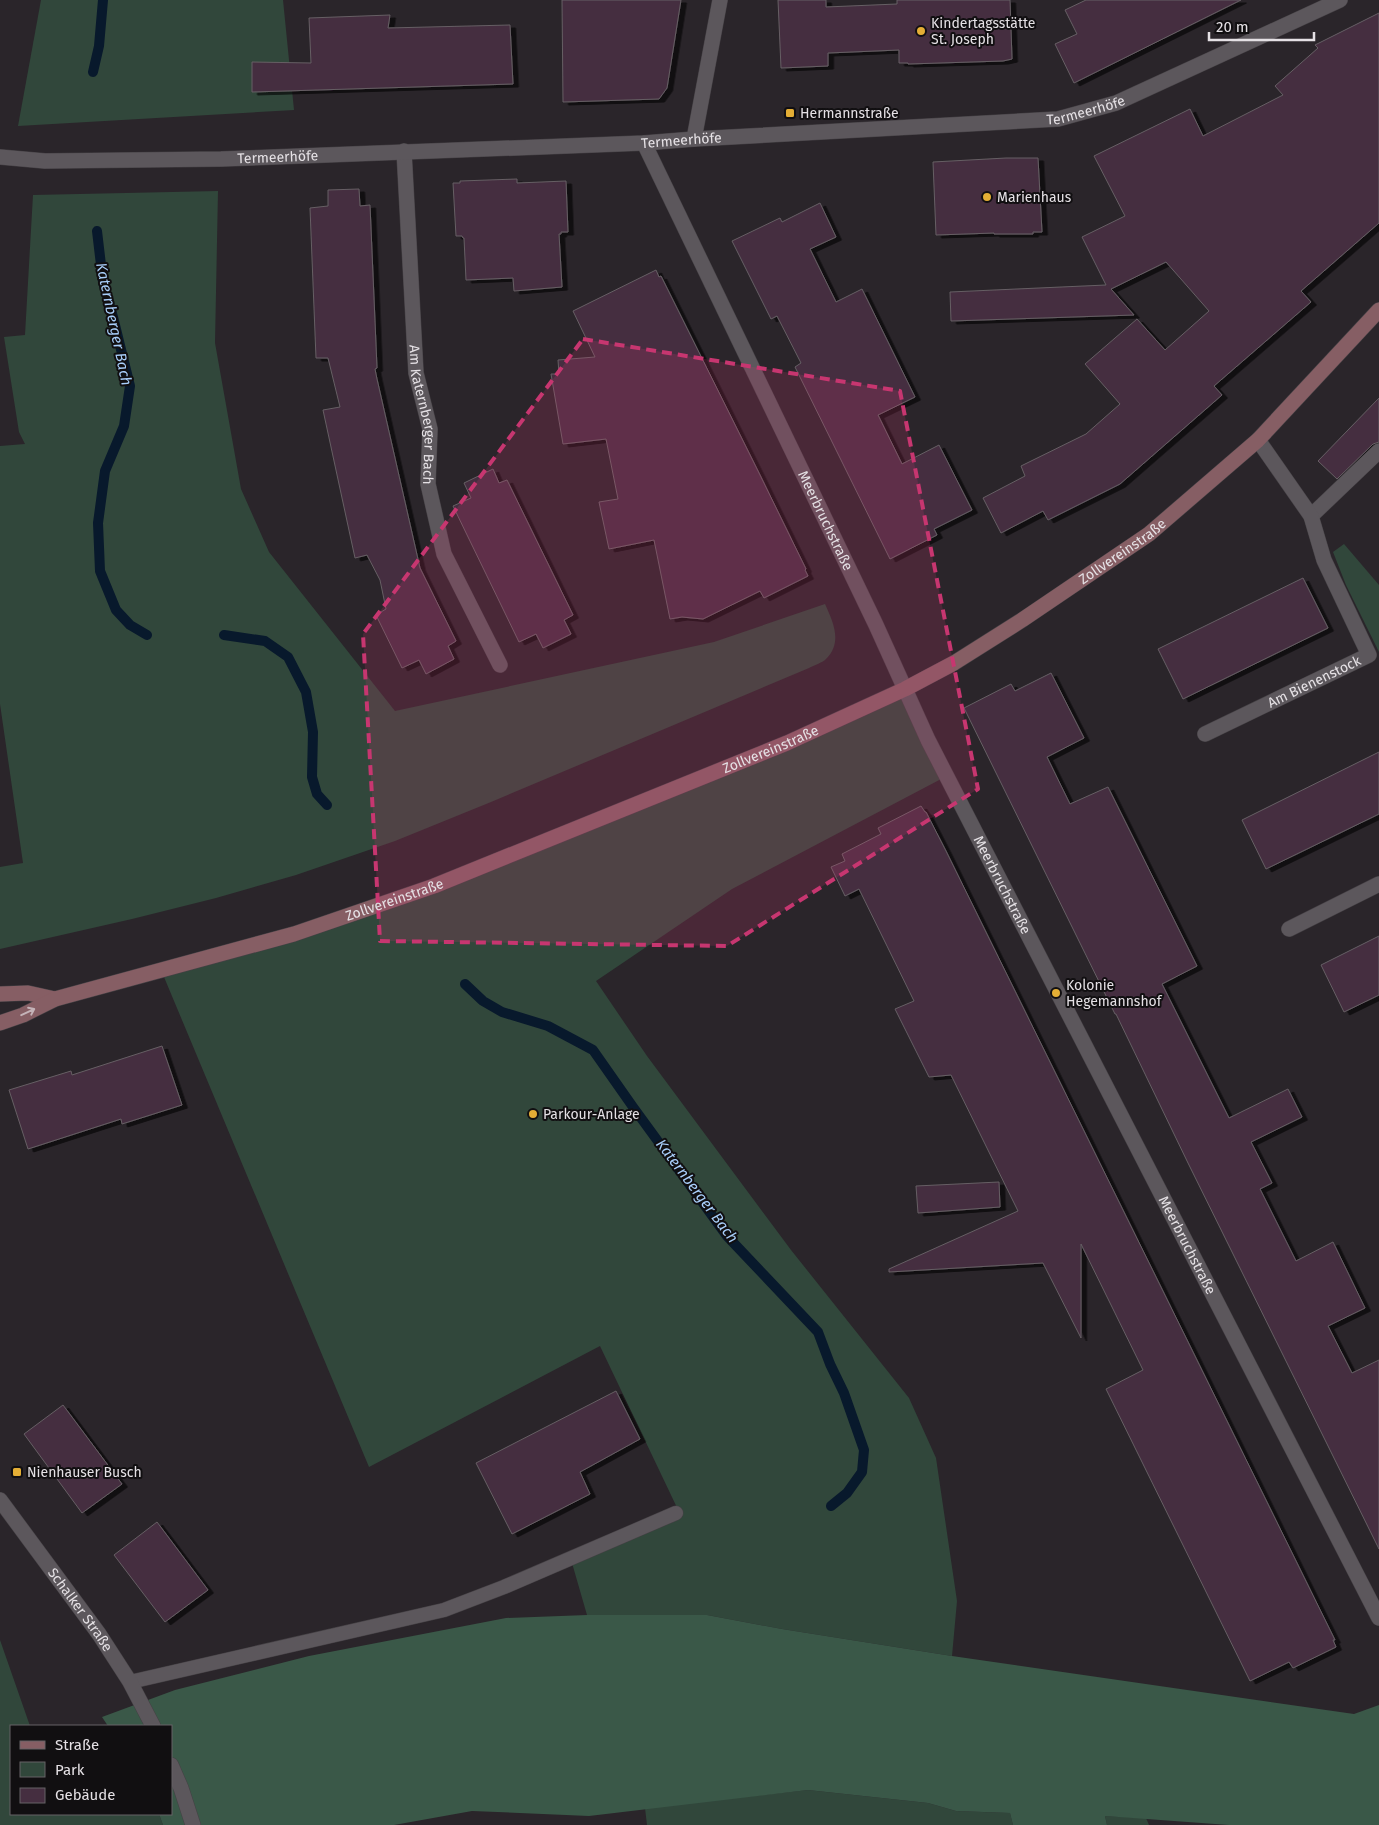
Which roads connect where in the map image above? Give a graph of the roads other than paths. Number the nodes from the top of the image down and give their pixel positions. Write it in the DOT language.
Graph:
graph roads {
  1 [pos="720,0"];
  2 [pos="1340,0"];
  3 [pos="694,139"];
  4 [pos="644,143"];
  5 [pos="404,151"];
  6 [pos="0,157"];
  7 [pos="1379,310"];
  8 [pos="1258,440"];
  9 [pos="1379,451"];
  10 [pos="1311,516"];
  11 [pos="500,665"];
  12 [pos="905,689"];
  13 [pos="1205,734"];
  14 [pos="1379,884"];
  15 [pos="1289,929"];
  16 [pos="0,994"];
  17 [pos="55,999"];
  18 [pos="0,1023"];
  19 [pos="0,1500"];
  20 [pos="676,1513"];
  21 [pos="1379,1618"];
  22 [pos="130,1682"];
  23 [pos="152,1725"];
  24 [pos="172,1767"];
  25 [pos="193,1825"];
  1 -- 3 [label="street"];
  2 -- 3 [label="street, Termeerhöfe"];
  3 -- 4 [label="street, Termeerhöfe"];
  4 -- 5 [label="street, Termeerhöfe"];
  4 -- 12 [label="street, Meerbruchstraße"];
  5 -- 6 [label="street, Termeerhöfe"];
  5 -- 11 [label="street, Am Katernberger Bach"];
  7 -- 8 [label="main road, Zollvereinstraße"];
  8 -- 10 [label="street, Am Bienenstock"];
  8 -- 12 [label="main road, Zollvereinstraße"];
  9 -- 10 [label="street"];
  10 -- 13 [label="street, Am Bienenstock"];
  12 -- 17 [label="main road, Zollvereinstraße"];
  12 -- 21 [label="street, Meerbruchstraße"];
  14 -- 15 [label="street"];
  16 -- 17 [label="main road, Zollvereinstraße"];
  18 -- 17 [label="main road, Zollvereinstraße, one-way"];
  19 -- 22 [label="street, Schalker Straße"];
  20 -- 22 [label="lane"];
  22 -- 23 [label="street, Schalker Straße"];
  24 -- 25 [label="street"];
}
